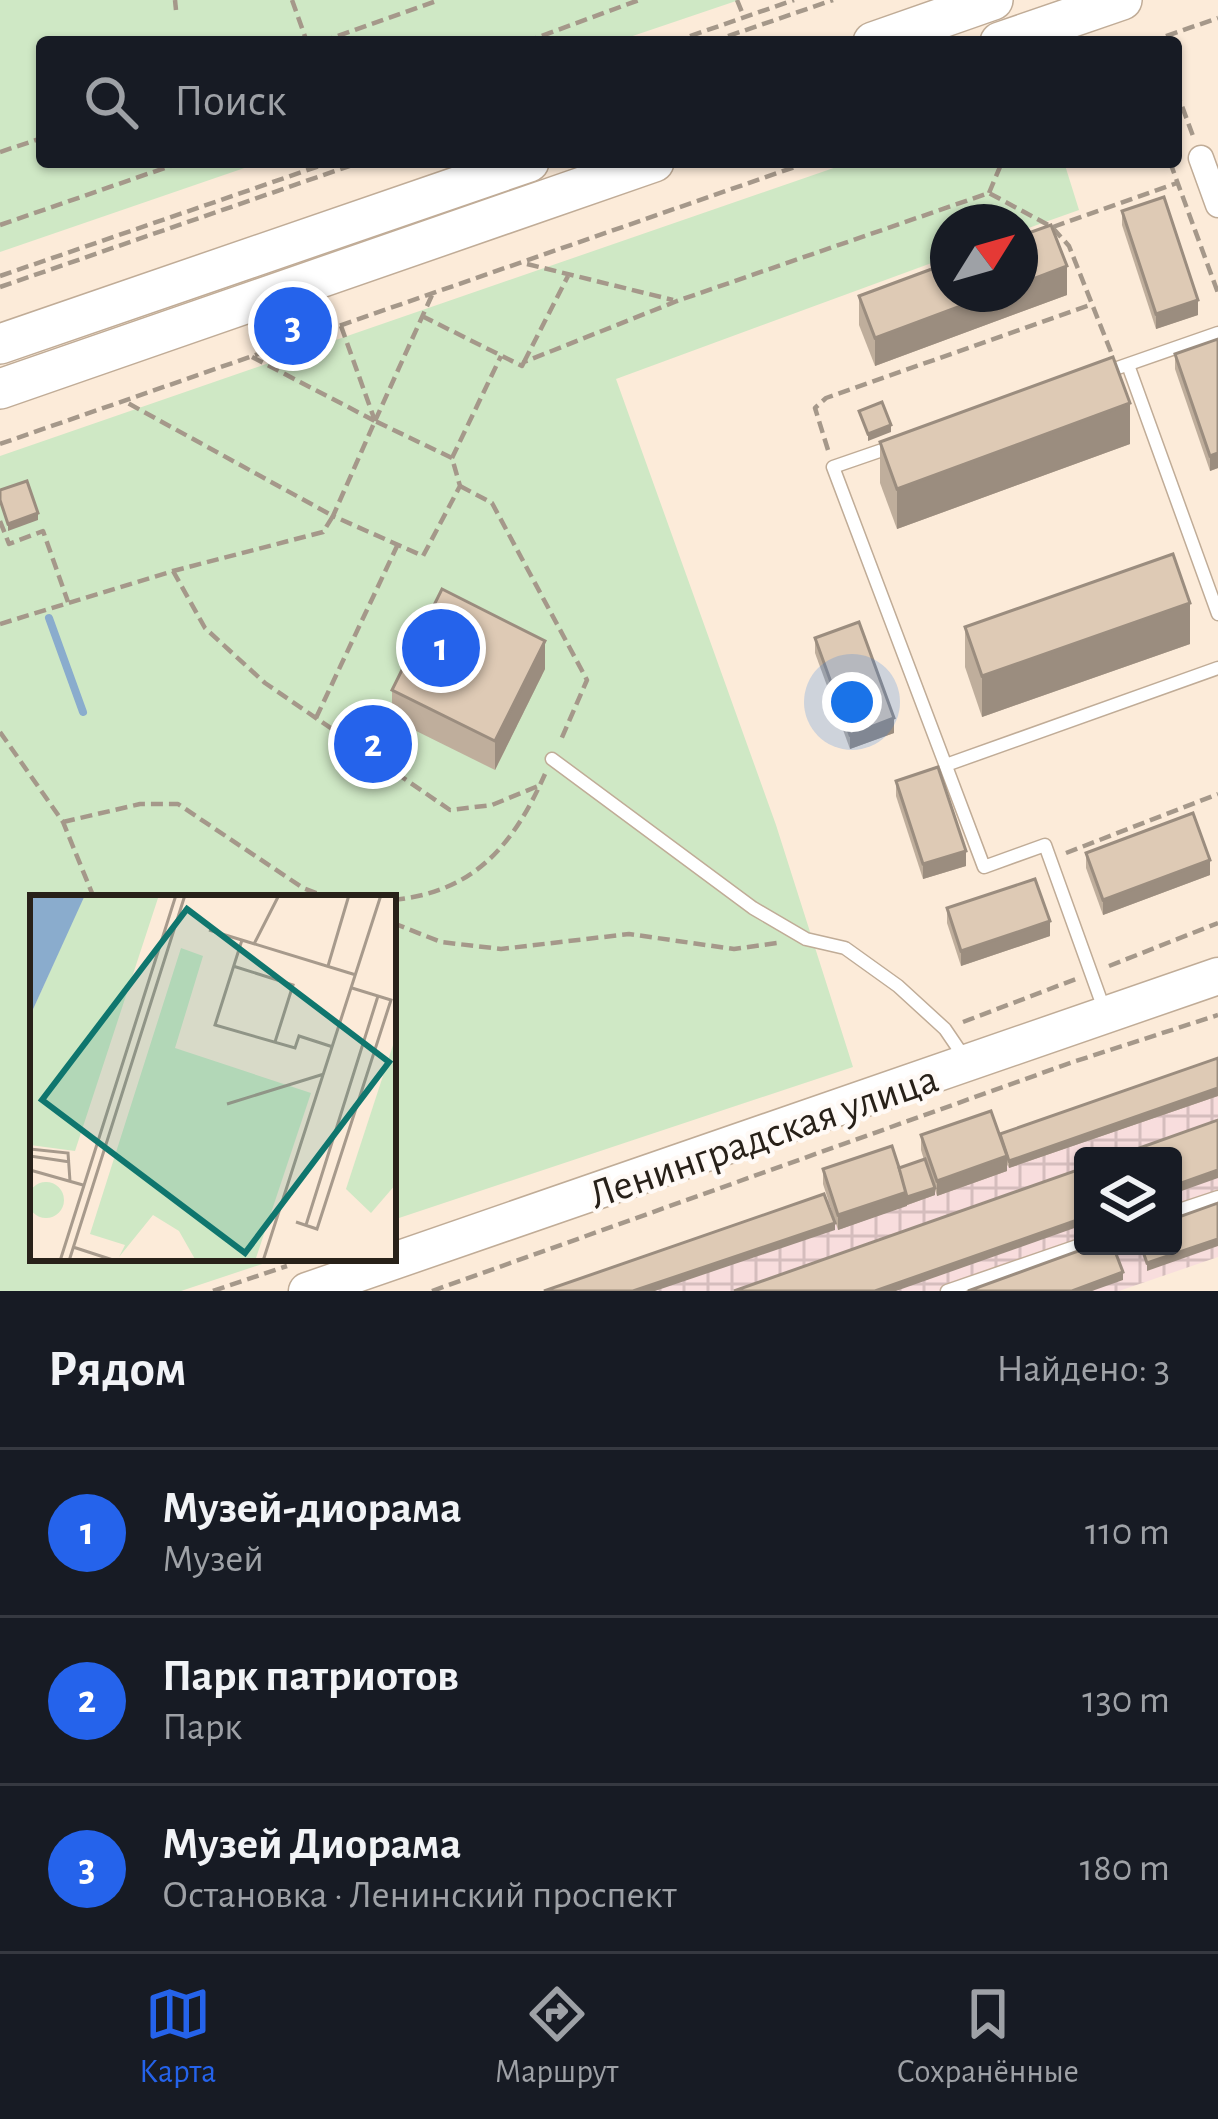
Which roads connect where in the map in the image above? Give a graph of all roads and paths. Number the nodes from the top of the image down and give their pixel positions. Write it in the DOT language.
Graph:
graph roads {
  1 [pos="175,0"];
  2 [pos="292,0"];
  3 [pos="439,0"];
  4 [pos="639,0"];
  5 [pos="737,0"];
  6 [pos="794,0"];
  7 [pos="833,0"];
  8 [pos="993,0"];
  9 [pos="1122,0"];
  10 [pos="176,10"];
  11 [pos="744,17"];
  12 [pos="1218,17"];
  13 [pos="305,36"];
  14 [pos="338,36"];
  15 [pos="541,36"];
  16 [pos="690,36"];
  17 [pos="728,36"];
  18 [pos="890,36"];
  19 [pos="1017,36"];
  20 [pos="1168,36"];
  21 [pos="1182,106"];
  22 [pos="36,140"];
  23 [pos="0,152"];
  24 [pos="1201,158"];
  25 [pos="165,168"];
  26 [pos="314,168"];
  27 [pos="344,168"];
  28 [pos="513,168"];
  29 [pos="637,168"];
  30 [pos="792,168"];
  31 [pos="999,168"];
  32 [pos="1172,168"];
  33 [pos="1177,182"];
  34 [pos="989,193"];
  35 [pos="1218,206"];
  36 [pos="0,225"];
  37 [pos="1052,227"];
  38 [pos="521,263"];
  39 [pos="569,274"];
  40 [pos="0,276"];
  41 [pos="0,286"];
  42 [pos="1218,293"];
  43 [pos="433,294"];
  44 [pos="677,301"];
  45 [pos="1094,304"];
  46 [pos="422,316"];
  47 [pos="341,326"];
  48 [pos="1218,333"];
  49 [pos="0,344"];
  50 [pos="501,356"];
  51 [pos="251,357"];
  52 [pos="524,362"];
  53 [pos="1123,366"];
  54 [pos="1095,376"];
  55 [pos="0,389"];
  56 [pos="124,401"];
  57 [pos="375,421"];
  58 [pos="0,444"];
  59 [pos="899,444"];
  60 [pos="452,458"];
  61 [pos="833,467"];
  62 [pos="460,486"];
  63 [pos="333,516"];
  64 [pos="0,521"];
  65 [pos="398,544"];
  66 [pos="172,572"];
  67 [pos="68,602"];
  68 [pos="1218,614"];
  69 [pos="0,624"];
  70 [pos="1218,668"];
  71 [pos="316,718"];
  72 [pos="0,732"];
  73 [pos="552,759"];
  74 [pos="946,765"];
  75 [pos="540,785"];
  76 [pos="1218,794"];
  77 [pos="63,822"];
  78 [pos="1050,860"];
  79 [pos="93,895"];
  80 [pos="321,895"];
  81 [pos="396,900"];
  82 [pos="1218,923"];
  83 [pos="396,924"];
  84 [pos="806,939"];
  85 [pos="1092,972"];
  86 [pos="1218,976"];
  87 [pos="1106,1015"];
  88 [pos="1218,1015"];
  89 [pos="945,1029"];
  90 [pos="967,1064"];
  91 [pos="1218,1197"];
  92 [pos="1182,1209"];
  93 [pos="396,1247"];
  94 [pos="1074,1247"];
  95 [pos="352,1261"];
  96 [pos="299,1278"];
  97 [pos="213,1291"];
  98 [pos="432,1291"];
  99 [pos="947,1291"];
  1 -- 10 [label="path"];
  2 -- 13 [label="path"];
  3 -- 14 [label="path"];
  4 -- 15 [label="path"];
  5 -- 11 [label="path"];
  6 -- 11 [label="path"];
  7 -- 17 [label="path"];
  8 -- 18 [label="main road"];
  9 -- 19 [label="main road"];
  11 -- 16 [label="path"];
  12 -- 20 [label="path"];
  21 -- 24 [label="path"];
  22 -- 23 [label="path"];
  24 -- 35 [label="street"];
  25 -- 36 [label="path"];
  26 -- 40 [label="path"];
  27 -- 41 [label="path"];
  28 -- 49 [label="main road"];
  29 -- 55 [label="main road"];
  30 -- 38 [label="path"];
  31 -- 34 [label="path"];
  32 -- 33 [label="path"];
  33 -- 37 [label="path"];
  33 -- 42 [label="path"];
  34 -- 37 [label="path"];
  34 -- 44 [label="path"];
  37 -- 45 [label="path"];
  38 -- 39 [label="path"];
  38 -- 43 [label="path"];
  39 -- 44 [label="path"];
  39 -- 52 [label="path"];
  43 -- 46 [label="path"];
  43 -- 47 [label="path"];
  44 -- 52 [label="path"];
  45 -- 53 [label="path"];
  45 -- 61 [label="path"];
  46 -- 50 [label="path"];
  46 -- 57 [label="path"];
  47 -- 51 [label="path"];
  47 -- 57 [label="path"];
  48 -- 53 [label="lane"];
  50 -- 52 [label="path"];
  50 -- 60 [label="path"];
  51 -- 56 [label="path"];
  51 -- 57 [label="path"];
  53 -- 54 [label="lane"];
  53 -- 68 [label="lane"];
  56 -- 58 [label="path"];
  56 -- 63 [label="path"];
  57 -- 60 [label="path"];
  57 -- 63 [label="path"];
  59 -- 61 [label="lane"];
  60 -- 62 [label="path"];
  61 -- 74 [label="lane"];
  62 -- 65 [label="path"];
  62 -- 73 [label="path"];
  63 -- 65 [label="path"];
  63 -- 66 [label="path"];
  64 -- 67 [label="path"];
  65 -- 71 [label="path"];
  66 -- 67 [label="path"];
  66 -- 71 [label="path"];
  67 -- 69 [label="path"];
  70 -- 74 [label="lane"];
  71 -- 75 [label="path"];
  72 -- 77 [label="path"];
  73 -- 75 [label="path"];
  73 -- 84 [label="lane"];
  74 -- 78 [label="lane"];
  75 -- 81 [label="path"];
  76 -- 78 [label="path"];
  77 -- 79 [label="path"];
  77 -- 80 [label="path"];
  78 -- 85 [label="lane"];
  82 -- 85 [label="path"];
  83 -- 84 [label="path"];
  84 -- 89 [label="lane"];
  85 -- 87 [label="lane"];
  85 -- 89 [label="path"];
  86 -- 87 [label="main road, Ленинградская улица"];
  87 -- 90 [label="main road, Ленинградская улица"];
  88 -- 98 [label="path"];
  89 -- 90 [label="lane"];
  90 -- 93 [label="main road, Ленинградская улица"];
  91 -- 92 [label="lane"];
  94 -- 99 [label="lane"];
  95 -- 96 [label="main road, Ленинградская улица"];
  96 -- 97 [label="path"];
}
